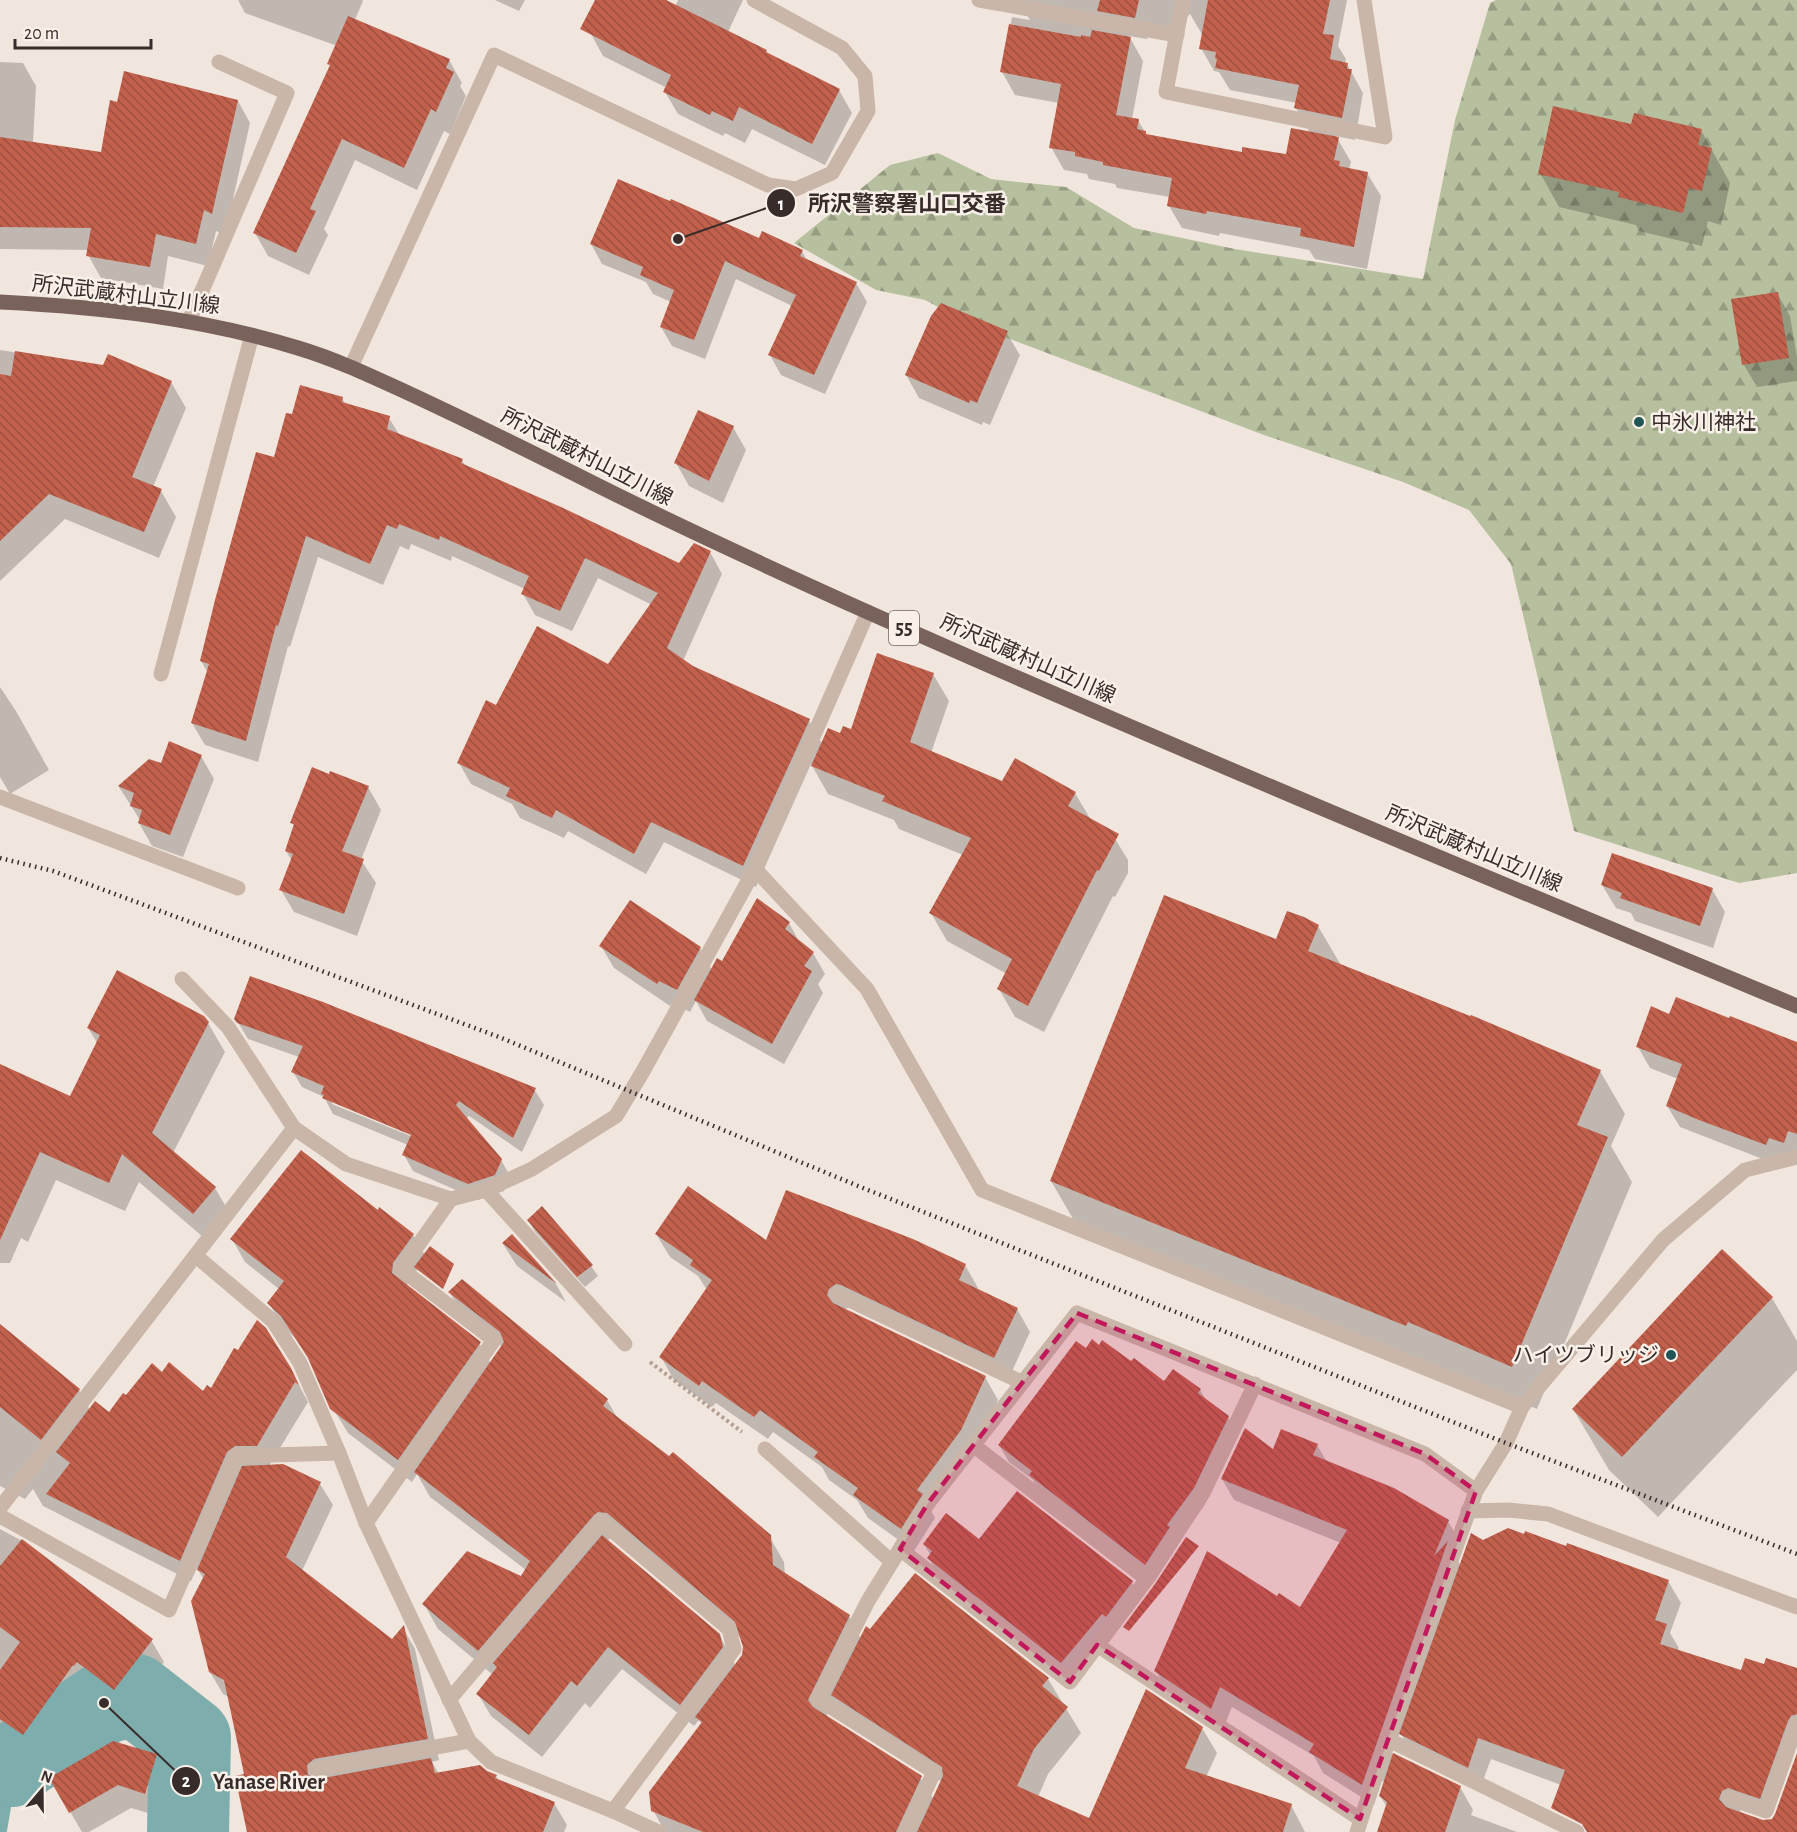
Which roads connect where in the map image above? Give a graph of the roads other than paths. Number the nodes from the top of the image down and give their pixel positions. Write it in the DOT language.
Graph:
graph roads {
  1 [pos="754,0"];
  2 [pos="979,0"];
  3 [pos="1183,0"];
  4 [pos="1364,0"];
  5 [pos="1177,35"];
  6 [pos="219,62"];
  7 [pos="0,302"];
  8 [pos="189,321"];
  9 [pos="252,335"];
  10 [pos="351,367"];
  11 [pos="868,612"];
  12 [pos="161,674"];
  13 [pos="0,797"];
  14 [pos="754,869"];
  15 [pos="238,888"];
  16 [pos="182,980"];
  17 [pos="1797,1006"];
  18 [pos="294,1128"];
  19 [pos="1797,1157"];
  20 [pos="486,1190"];
  21 [pos="451,1199"];
  22 [pos="196,1256"];
  23 [pos="837,1294"];
  24 [pos="625,1344"];
  25 [pos="1021,1382"];
  26 [pos="1255,1384"];
  27 [pos="1522,1407"];
  28 [pos="973,1445"];
  29 [pos="765,1449"];
  30 [pos="339,1453"];
  31 [pos="1476,1491"];
  32 [pos="0,1508"];
  33 [pos="1468,1511"];
  34 [pos="0,1516"];
  35 [pos="366,1523"];
  36 [pos="896,1556"];
  37 [pos="1147,1579"];
  38 [pos="1797,1607"];
  39 [pos="1097,1645"];
  40 [pos="449,1700"];
  41 [pos="1797,1724"];
  42 [pos="1387,1739"];
  43 [pos="470,1741"];
  44 [pos="316,1769"];
  45 [pos="1729,1798"];
  46 [pos="613,1810"];
  47 [pos="1358,1826"];
  48 [pos="659,1832"];
  49 [pos="906,1832"];
  50 [pos="1577,1832"];
  1 -- 10 [label="street"];
  2 -- 5 [label="street"];
  3 -- 5 [label="street"];
  4 -- 5 [label="street"];
  6 -- 8 [label="street"];
  7 -- 8 [label="main road, 所沢武蔵村山立川線 / 55"];
  8 -- 9 [label="main road, 所沢武蔵村山立川線 / 55"];
  9 -- 10 [label="main road, 所沢武蔵村山立川線 / 55"];
  9 -- 12 [label="street"];
  10 -- 11 [label="main road, 所沢武蔵村山立川線 / 55"];
  11 -- 14 [label="street"];
  11 -- 17 [label="main road, 所沢武蔵村山立川線 / 55"];
  13 -- 15 [label="street"];
  14 -- 20 [label="street"];
  14 -- 27 [label="street"];
  16 -- 18 [label="street"];
  18 -- 21 [label="street"];
  18 -- 22 [label="street"];
  19 -- 27 [label="street"];
  20 -- 21 [label="street"];
  20 -- 24 [label="street"];
  21 -- 35 [label="street"];
  22 -- 30 [label="street"];
  22 -- 32 [label="street"];
  23 -- 25 [label="street"];
  25 -- 26 [label="street"];
  25 -- 28 [label="street"];
  26 -- 31 [label="street"];
  26 -- 37 [label="street"];
  27 -- 31 [label="street"];
  28 -- 36 [label="street"];
  28 -- 37 [label="street"];
  29 -- 36 [label="street"];
  30 -- 34 [label="street"];
  30 -- 35 [label="street"];
  31 -- 33 [label="street"];
  33 -- 38 [label="street"];
  33 -- 42 [label="street"];
  35 -- 40 [label="street"];
  36 -- 39 [label="street"];
  36 -- 49 [label="street"];
  37 -- 39 [label="street"];
  39 -- 47 [label="street"];
  40 -- 43 [label="street"];
  40 -- 46 [label="street"];
  41 -- 45 [label="street"];
  42 -- 47 [label="street"];
  42 -- 50 [label="street"];
  43 -- 44 [label="street"];
  43 -- 46 [label="street"];
  46 -- 48 [label="street"];
}
